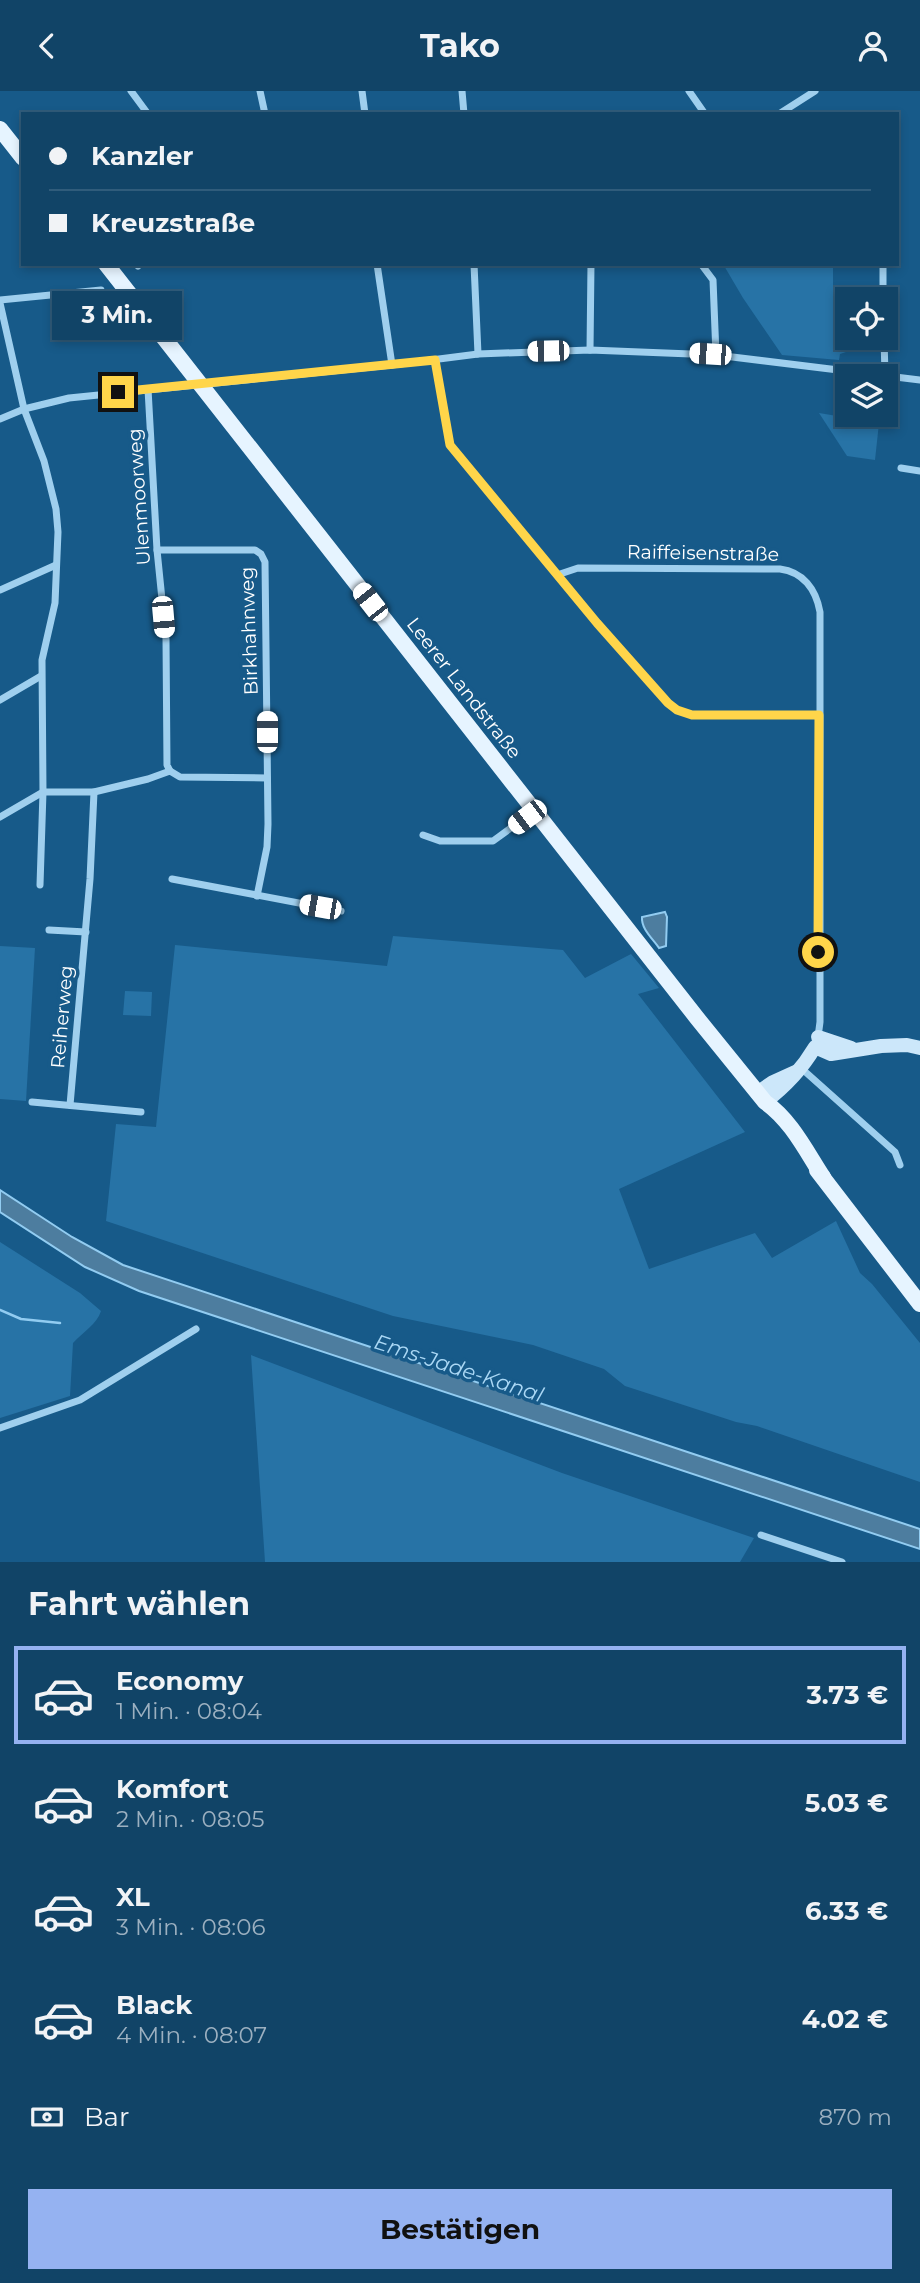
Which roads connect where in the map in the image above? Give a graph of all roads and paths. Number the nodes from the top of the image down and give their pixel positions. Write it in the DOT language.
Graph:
graph roads {
  1 [pos="131,91"];
  2 [pos="260,91"];
  3 [pos="362,91"];
  4 [pos="461,91"];
  5 [pos="689,91"];
  6 [pos="815,91"];
  7 [pos="147,112"];
  8 [pos="265,112"];
  9 [pos="365,112"];
  10 [pos="464,112"];
  11 [pos="704,112"];
  12 [pos="782,112"];
  13 [pos="0,129"];
  14 [pos="21,155"];
  15 [pos="108,266"];
  16 [pos="377,266"];
  17 [pos="474,266"];
  18 [pos="591,266"];
  19 [pos="702,266"];
  20 [pos="883,266"];
  21 [pos="883,287"];
  22 [pos="101,290"];
  23 [pos="0,302"];
  24 [pos="590,350"];
  25 [pos="478,354"];
  26 [pos="716,355"];
  27 [pos="435,360"];
  28 [pos="392,365"];
  29 [pos="835,370"];
  30 [pos="898,377"];
  31 [pos="920,380"];
  32 [pos="200,384"];
  33 [pos="148,389"];
  34 [pos="24,409"];
  35 [pos="0,419"];
  36 [pos="901,468"];
  37 [pos="920,471"];
  38 [pos="157,550"];
  39 [pos="56,565"];
  40 [pos="557,575"];
  41 [pos="0,590"];
  42 [pos="41,676"];
  43 [pos="0,700"];
  44 [pos="819,715"];
  45 [pos="170,771"];
  46 [pos="267,778"];
  47 [pos="43,792"];
  48 [pos="93,792"];
  49 [pos="534,811"];
  50 [pos="0,817"];
  51 [pos="423,835"];
  52 [pos="172,879"];
  53 [pos="40,885"];
  54 [pos="257,896"];
  55 [pos="341,911"];
  56 [pos="49,930"];
  57 [pos="86,932"];
  58 [pos="816,1042"];
  59 [pos="920,1048"];
  60 [pos="798,1069"];
  61 [pos="761,1097"];
  62 [pos="32,1102"];
  63 [pos="70,1105"];
  64 [pos="141,1112"];
  65 [pos="901,1165"];
  66 [pos="920,1304"];
  67 [pos="196,1329"];
  68 [pos="0,1428"];
  69 [pos="761,1535"];
  70 [pos="842,1562"];
  1 -- 7 [label="street"];
  2 -- 8 [label="street"];
  3 -- 9 [label="street"];
  4 -- 10 [label="street"];
  5 -- 11 [label="street"];
  6 -- 12 [label="street"];
  13 -- 14 [label="main road"];
  15 -- 32 [label="main road, Leerer Landstraße"];
  16 -- 28 [label="street"];
  17 -- 25 [label="street"];
  18 -- 24 [label="street"];
  19 -- 26 [label="street"];
  20 -- 21 [label="street"];
  22 -- 23 [label="street"];
  23 -- 34 [label="street"];
  24 -- 25 [label="street"];
  24 -- 26 [label="street"];
  25 -- 27 [label="street"];
  26 -- 29 [label="street"];
  27 -- 28 [label="street"];
  27 -- 40 [label="street"];
  28 -- 32 [label="street"];
  30 -- 31 [label="street"];
  32 -- 33 [label="street"];
  32 -- 49 [label="main road, Leerer Landstraße"];
  33 -- 34 [label="street"];
  33 -- 38 [label="street, Ulenmoorweg"];
  34 -- 35 [label="street"];
  34 -- 39 [label="street"];
  36 -- 37 [label="street"];
  38 -- 45 [label="street, Ulenmoorweg"];
  38 -- 46 [label="street, Birkhahnweg"];
  39 -- 41 [label="street"];
  39 -- 42 [label="street"];
  40 -- 44 [label="street"];
  40 -- 44 [label="street, Raiffeisenstraße"];
  42 -- 43 [label="street"];
  42 -- 47 [label="street"];
  44 -- 58 [label="street, Raiffeisenstraße"];
  45 -- 46 [label="street"];
  45 -- 48 [label="street"];
  46 -- 54 [label="street, Birkhahnweg"];
  47 -- 48 [label="street"];
  47 -- 50 [label="street"];
  47 -- 53 [label="street"];
  48 -- 57 [label="street, Reiherweg"];
  49 -- 51 [label="street"];
  49 -- 61 [label="main road, Leerer Landstraße"];
  52 -- 54 [label="street"];
  54 -- 55 [label="street"];
  56 -- 57 [label="street"];
  57 -- 63 [label="street, Reiherweg"];
  58 -- 59 [label="street"];
  58 -- 60 [label="street"];
  60 -- 61 [label="street"];
  60 -- 65 [label="street"];
  61 -- 66 [label="main road, Leerer Landstraße"];
  62 -- 63 [label="street"];
  63 -- 64 [label="street"];
  67 -- 68 [label="street"];
  69 -- 70 [label="street"];
}
